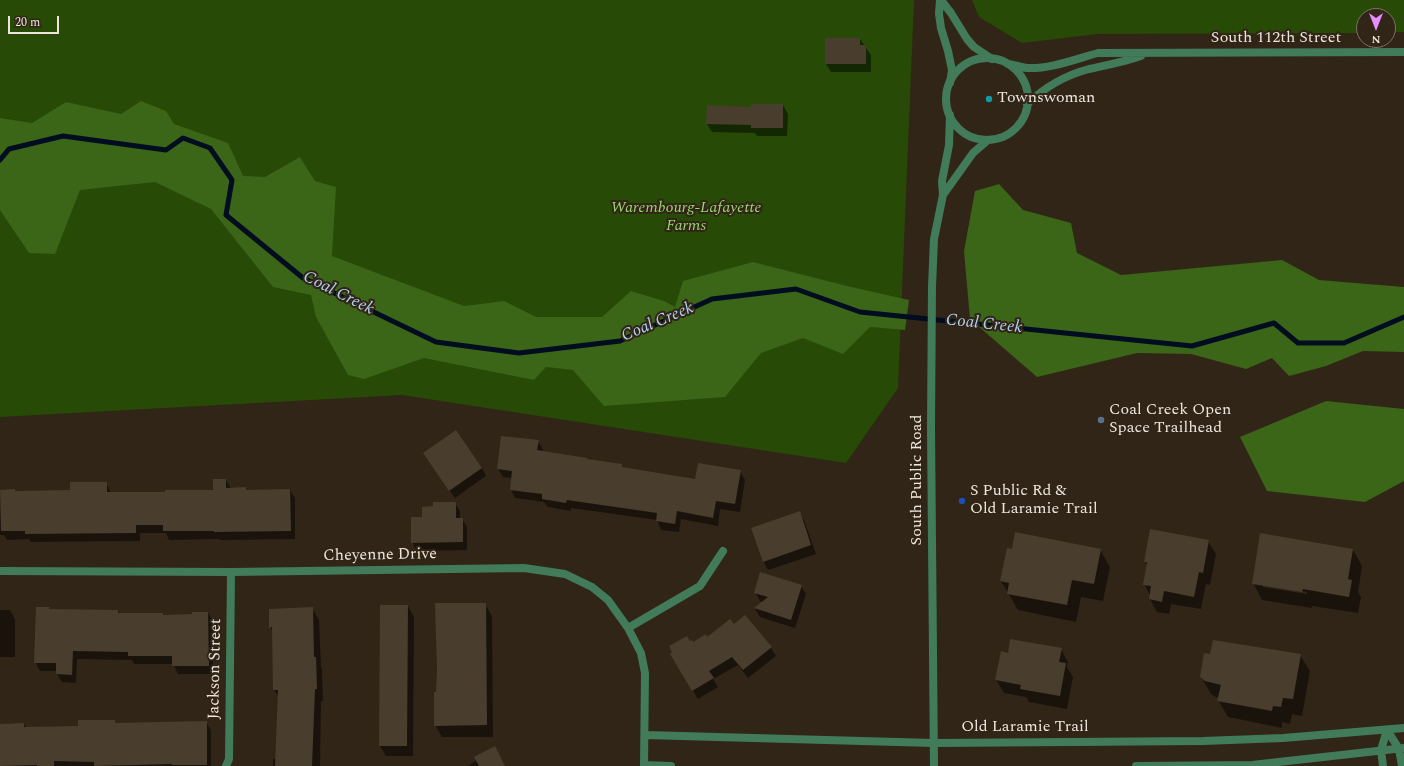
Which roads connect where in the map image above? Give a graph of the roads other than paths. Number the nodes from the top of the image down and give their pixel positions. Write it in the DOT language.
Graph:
graph roads {
  1 [pos="941,0"];
  2 [pos="1404,52"];
  3 [pos="1148,54"];
  4 [pos="992,59"];
  5 [pos="1008,64"];
  6 [pos="950,83"];
  7 [pos="1027,104"];
  8 [pos="950,115"];
  9 [pos="988,140"];
  10 [pos="943,195"];
  11 [pos="723,551"];
  12 [pos="0,571"];
  13 [pos="231,572"];
  14 [pos="628,628"];
  15 [pos="1404,728"];
  16 [pos="1387,730"];
  17 [pos="645,735"];
  18 [pos="934,743"];
  19 [pos="1401,748"];
  20 [pos="1381,750"];
  21 [pos="644,765"];
  22 [pos="226,766"];
  23 [pos="671,766"];
  24 [pos="934,766"];
  25 [pos="1136,766"];
  26 [pos="1383,766"];
  27 [pos="1402,766"];
  1 -- 4 [label="street"];
  1 -- 6 [label="street"];
  2 -- 3 [label="street, South 112th Street"];
  3 -- 5 [label="street, South 112th Street"];
  3 -- 7 [label="street, South 112th Street"];
  4 -- 5 [label="street"];
  4 -- 6 [label="street"];
  5 -- 7 [label="street"];
  6 -- 8 [label="street"];
  7 -- 9 [label="street"];
  8 -- 9 [label="street"];
  8 -- 10 [label="street, South Public Road"];
  9 -- 10 [label="street, South Public Road"];
  10 -- 18 [label="street, South Public Road"];
  11 -- 14 [label="street"];
  12 -- 13 [label="street, Cheyenne Drive"];
  13 -- 14 [label="street, Cheyenne Drive"];
  13 -- 22 [label="street, Jackson Street"];
  14 -- 17 [label="street, Cheyenne Drive"];
  15 -- 16 [label="street, Old Laramie Trail"];
  16 -- 18 [label="street, Old Laramie Trail"];
  16 -- 19 [label="street"];
  16 -- 20 [label="street"];
  17 -- 18 [label="street, Old Laramie Trail"];
  17 -- 21 [label="street, Cheyenne Drive"];
  18 -- 24 [label="street, South Public Road"];
  19 -- 20 [label="street"];
  19 -- 27 [label="street"];
  20 -- 25 [label="street"];
  20 -- 26 [label="street"];
  21 -- 23 [label="street"];
}
